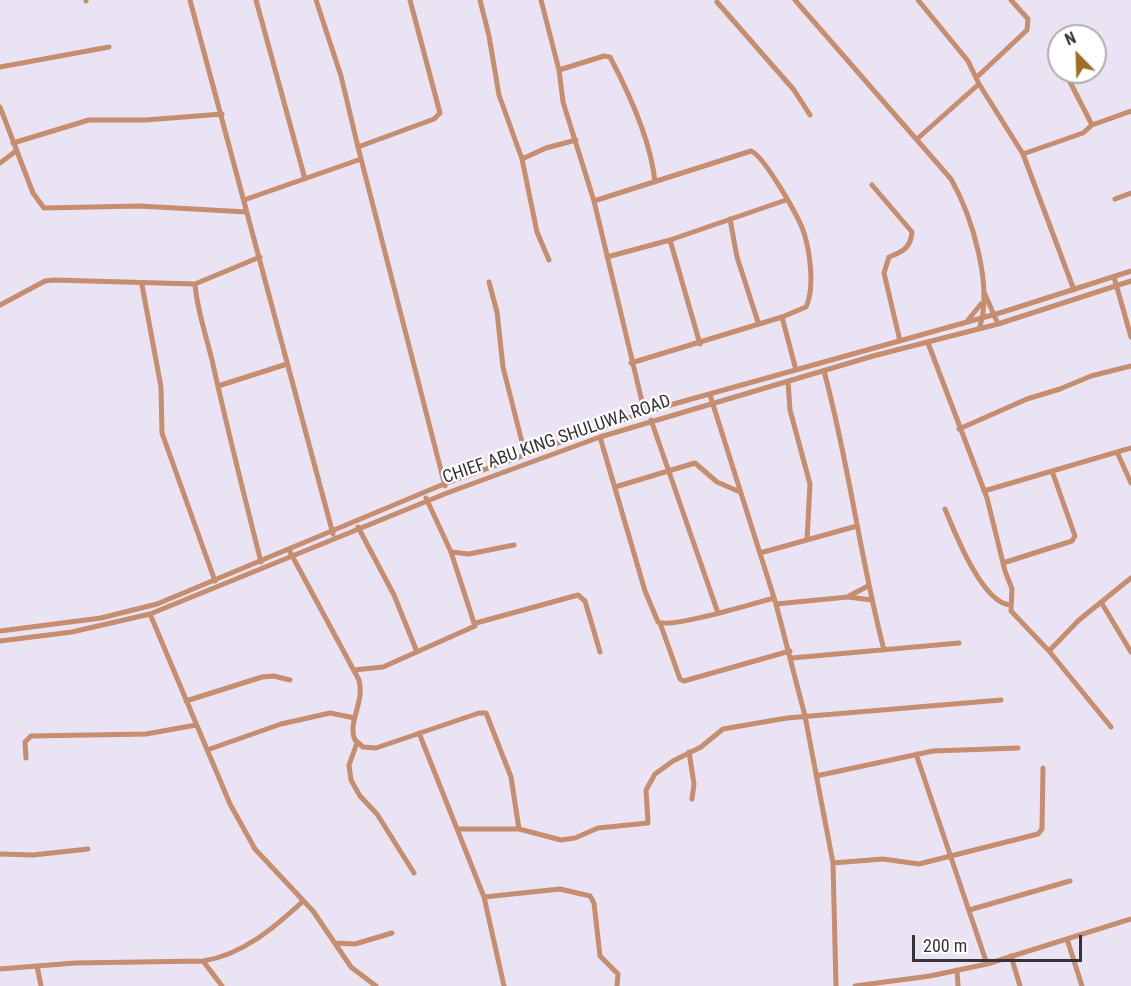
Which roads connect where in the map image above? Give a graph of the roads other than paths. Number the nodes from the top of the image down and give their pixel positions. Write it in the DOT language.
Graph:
graph roads {
  1 [pos="190,0"];
  2 [pos="256,0"];
  3 [pos="316,0"];
  4 [pos="410,0"];
  5 [pos="480,0"];
  6 [pos="541,0"];
  7 [pos="1011,0"];
  8 [pos="718,1"];
  9 [pos="798,1"];
  10 [pos="921,1"];
  11 [pos="109,47"];
  12 [pos="0,67"];
  13 [pos="559,70"];
  14 [pos="977,77"];
  15 [pos="979,84"];
  16 [pos="1071,84"];
  17 [pos="0,107"];
  18 [pos="1131,111"];
  19 [pos="222,114"];
  20 [pos="810,115"];
  21 [pos="1092,125"];
  22 [pos="916,139"];
  23 [pos="576,140"];
  24 [pos="14,143"];
  25 [pos="358,147"];
  26 [pos="16,151"];
  27 [pos="1023,154"];
  28 [pos="361,159"];
  29 [pos="522,159"];
  30 [pos="0,163"];
  31 [pos="305,179"];
  32 [pos="655,182"];
  33 [pos="872,185"];
  34 [pos="1131,193"];
  35 [pos="1115,199"];
  36 [pos="244,200"];
  37 [pos="786,200"];
  38 [pos="594,201"];
  39 [pos="248,212"];
  40 [pos="730,219"];
  41 [pos="670,240"];
  42 [pos="607,256"];
  43 [pos="260,258"];
  44 [pos="549,260"];
  45 [pos="1131,271"];
  46 [pos="1114,277"];
  47 [pos="1131,281"];
  48 [pos="489,282"];
  49 [pos="195,284"];
  50 [pos="142,285"];
  51 [pos="1117,286"];
  52 [pos="1074,290"];
  53 [pos="986,303"];
  54 [pos="0,305"];
  55 [pos="1003,312"];
  56 [pos="993,314"];
  57 [pos="782,317"];
  58 [pos="982,318"];
  59 [pos="758,322"];
  60 [pos="964,323"];
  61 [pos="998,324"];
  62 [pos="979,329"];
  63 [pos="1131,337"];
  64 [pos="900,341"];
  65 [pos="928,343"];
  66 [pos="700,344"];
  67 [pos="632,363"];
  68 [pos="287,364"];
  69 [pos="1131,366"];
  70 [pos="796,370"];
  71 [pos="824,371"];
  72 [pos="788,381"];
  73 [pos="218,386"];
  74 [pos="710,395"];
  75 [pos="713,404"];
  76 [pos="645,412"];
  77 [pos="649,421"];
  78 [pos="959,429"];
  79 [pos="600,437"];
  80 [pos="1131,448"];
  81 [pos="1117,452"];
  82 [pos="525,454"];
  83 [pos="670,471"];
  84 [pos="1052,471"];
  85 [pos="1131,483"];
  86 [pos="444,484"];
  87 [pos="615,487"];
  88 [pos="984,491"];
  89 [pos="740,492"];
  90 [pos="447,493"];
  91 [pos="424,494"];
  92 [pos="427,501"];
  93 [pos="945,509"];
  94 [pos="356,522"];
  95 [pos="857,526"];
  96 [pos="359,530"];
  97 [pos="332,532"];
  98 [pos="335,539"];
  99 [pos="807,540"];
  100 [pos="514,545"];
  101 [pos="289,550"];
  102 [pos="451,552"];
  103 [pos="760,553"];
  104 [pos="293,557"];
  105 [pos="261,561"];
  106 [pos="1003,563"];
  107 [pos="263,569"];
  108 [pos="1131,578"];
  109 [pos="215,580"];
  110 [pos="868,586"];
  111 [pos="218,588"];
  112 [pos="848,597"];
  113 [pos="872,600"];
  114 [pos="775,601"];
  115 [pos="1101,602"];
  116 [pos="1010,605"];
  117 [pos="718,613"];
  118 [pos="150,614"];
  119 [pos="476,623"];
  120 [pos="660,623"];
  121 [pos="0,631"];
  122 [pos="0,641"];
  123 [pos="959,643"];
  124 [pos="884,650"];
  125 [pos="790,651"];
  126 [pos="1049,651"];
  127 [pos="417,652"];
  128 [pos="600,652"];
  129 [pos="1131,652"];
  130 [pos="792,658"];
  131 [pos="354,670"];
  132 [pos="290,680"];
  133 [pos="1001,700"];
  134 [pos="186,701"];
  135 [pos="805,716"];
  136 [pos="356,718"];
  137 [pos="196,725"];
  138 [pos="1111,727"];
  139 [pos="419,733"];
  140 [pos="357,743"];
  141 [pos="1018,748"];
  142 [pos="207,750"];
  143 [pos="689,752"];
  144 [pos="916,754"];
  145 [pos="26,758"];
  146 [pos="1043,768"];
  147 [pos="816,776"];
  148 [pos="692,799"];
  149 [pos="517,827"];
  150 [pos="459,829"];
  151 [pos="88,849"];
  152 [pos="0,854"];
  153 [pos="952,855"];
  154 [pos="833,863"];
  155 [pos="414,873"];
  156 [pos="1070,881"];
  157 [pos="484,897"];
  158 [pos="303,902"];
  159 [pos="969,910"];
  160 [pos="1131,919"];
  161 [pos="392,933"];
  162 [pos="1067,939"];
  163 [pos="335,942"];
  164 [pos="1011,956"];
  165 [pos="203,961"];
  166 [pos="987,964"];
  167 [pos="37,966"];
  168 [pos="0,969"];
  169 [pos="957,970"];
  170 [pos="41,986"];
  171 [pos="222,986"];
  172 [pos="376,986"];
  173 [pos="504,986"];
  174 [pos="617,986"];
  175 [pos="836,986"];
  176 [pos="855,986"];
  177 [pos="958,986"];
  178 [pos="1020,986"];
  179 [pos="1082,986"];
  1 -- 19 [label="street"];
  2 -- 31 [label="street"];
  3 -- 25 [label="street"];
  4 -- 25 [label="street"];
  5 -- 29 [label="street"];
  6 -- 13 [label="street"];
  7 -- 14 [label="street"];
  8 -- 20 [label="street"];
  9 -- 22 [label="street"];
  10 -- 14 [label="street"];
  11 -- 12 [label="street"];
  13 -- 23 [label="street"];
  13 -- 32 [label="street"];
  14 -- 15 [label="street"];
  15 -- 22 [label="street"];
  15 -- 27 [label="street"];
  16 -- 21 [label="street"];
  17 -- 24 [label="street"];
  18 -- 21 [label="street"];
  19 -- 24 [label="street"];
  19 -- 36 [label="street"];
  21 -- 27 [label="street"];
  22 -- 53 [label="street"];
  23 -- 29 [label="street"];
  23 -- 38 [label="street"];
  24 -- 26 [label="street"];
  25 -- 28 [label="street"];
  26 -- 30 [label="street"];
  26 -- 39 [label="street"];
  27 -- 52 [label="street"];
  28 -- 31 [label="street"];
  28 -- 86 [label="street"];
  29 -- 44 [label="street"];
  31 -- 36 [label="street"];
  32 -- 37 [label="street"];
  32 -- 38 [label="street"];
  33 -- 64 [label="street"];
  34 -- 35 [label="street"];
  36 -- 39 [label="street"];
  37 -- 40 [label="street"];
  37 -- 57 [label="street"];
  38 -- 42 [label="street"];
  39 -- 43 [label="street"];
  40 -- 41 [label="street"];
  40 -- 59 [label="street"];
  41 -- 42 [label="street"];
  41 -- 66 [label="street"];
  42 -- 67 [label="street"];
  43 -- 49 [label="street"];
  43 -- 68 [label="street"];
  45 -- 46 [label="street"];
  46 -- 51 [label="street"];
  46 -- 52 [label="street"];
  47 -- 51 [label="street, CHIEF ABU KING SHULUWA ROAD"];
  48 -- 82 [label="street"];
  49 -- 50 [label="street"];
  49 -- 73 [label="street"];
  50 -- 54 [label="street"];
  50 -- 109 [label="street"];
  51 -- 61 [label="street, CHIEF ABU KING SHULUWA ROAD"];
  51 -- 63 [label="street"];
  52 -- 55 [label="street"];
  53 -- 55 [label="street"];
  53 -- 56 [label="street"];
  53 -- 58 [label="street"];
  53 -- 60 [label="street"];
  55 -- 56 [label="street"];
  56 -- 58 [label="street"];
  56 -- 61 [label="street"];
  57 -- 59 [label="street"];
  57 -- 70 [label="street"];
  58 -- 60 [label="street"];
  58 -- 62 [label="street"];
  59 -- 66 [label="street"];
  60 -- 64 [label="street"];
  61 -- 62 [label="street, CHIEF ABU KING SHULUWA ROAD"];
  62 -- 65 [label="street, CHIEF ABU KING SHULUWA ROAD"];
  64 -- 70 [label="street"];
  65 -- 71 [label="street, CHIEF ABU KING SHULUWA ROAD"];
  65 -- 78 [label="street"];
  66 -- 67 [label="street"];
  67 -- 76 [label="street"];
  68 -- 73 [label="street"];
  68 -- 97 [label="street"];
  69 -- 78 [label="street"];
  70 -- 74 [label="street"];
  71 -- 72 [label="street, CHIEF ABU KING SHULUWA ROAD"];
  71 -- 95 [label="street"];
  72 -- 75 [label="street, CHIEF ABU KING SHULUWA ROAD"];
  72 -- 99 [label="street"];
  73 -- 105 [label="street"];
  74 -- 75 [label="street"];
  74 -- 76 [label="street"];
  75 -- 77 [label="street, CHIEF ABU KING SHULUWA ROAD"];
  75 -- 89 [label="street"];
  76 -- 77 [label="street"];
  76 -- 82 [label="street"];
  77 -- 79 [label="street, CHIEF ABU KING SHULUWA ROAD"];
  77 -- 83 [label="street"];
  78 -- 88 [label="street"];
  79 -- 87 [label="street"];
  79 -- 90 [label="street, CHIEF ABU KING SHULUWA ROAD"];
  80 -- 81 [label="street"];
  81 -- 84 [label="street"];
  81 -- 85 [label="street"];
  82 -- 86 [label="street"];
  83 -- 87 [label="street"];
  83 -- 89 [label="street"];
  83 -- 117 [label="street"];
  84 -- 88 [label="street"];
  84 -- 106 [label="street"];
  86 -- 90 [label="street"];
  86 -- 91 [label="street"];
  87 -- 120 [label="street"];
  88 -- 106 [label="street"];
  89 -- 103 [label="street"];
  90 -- 92 [label="street, CHIEF ABU KING SHULUWA ROAD"];
  91 -- 92 [label="street"];
  91 -- 94 [label="street"];
  92 -- 96 [label="street, CHIEF ABU KING SHULUWA ROAD"];
  92 -- 102 [label="street"];
  93 -- 116 [label="street"];
  94 -- 96 [label="street"];
  94 -- 97 [label="street"];
  95 -- 99 [label="street"];
  95 -- 110 [label="street"];
  96 -- 98 [label="street, CHIEF ABU KING SHULUWA ROAD"];
  96 -- 127 [label="street"];
  97 -- 98 [label="street"];
  97 -- 101 [label="street"];
  98 -- 104 [label="street, CHIEF ABU KING SHULUWA ROAD"];
  99 -- 103 [label="street"];
  100 -- 102 [label="street"];
  101 -- 104 [label="street"];
  101 -- 105 [label="street"];
  102 -- 119 [label="street"];
  103 -- 114 [label="street"];
  104 -- 107 [label="street, CHIEF ABU KING SHULUWA ROAD"];
  104 -- 131 [label="street"];
  105 -- 107 [label="street"];
  105 -- 109 [label="street"];
  106 -- 116 [label="street"];
  107 -- 111 [label="street, CHIEF ABU KING SHULUWA ROAD"];
  108 -- 115 [label="street"];
  109 -- 111 [label="street"];
  109 -- 121 [label="street"];
  110 -- 112 [label="street"];
  110 -- 113 [label="street"];
  111 -- 118 [label="street, CHIEF ABU KING SHULUWA ROAD"];
  112 -- 113 [label="street"];
  112 -- 114 [label="street"];
  113 -- 124 [label="street"];
  114 -- 117 [label="street"];
  114 -- 125 [label="street"];
  115 -- 126 [label="street"];
  115 -- 129 [label="street"];
  116 -- 126 [label="street"];
  117 -- 120 [label="street"];
  118 -- 122 [label="street, CHIEF ABU KING SHULUWA ROAD"];
  118 -- 134 [label="street"];
  119 -- 127 [label="street"];
  119 -- 128 [label="street"];
  120 -- 125 [label="street"];
  123 -- 124 [label="street"];
  124 -- 130 [label="street"];
  125 -- 130 [label="street"];
  126 -- 138 [label="street"];
  127 -- 131 [label="street"];
  130 -- 135 [label="street"];
  131 -- 136 [label="street"];
  132 -- 134 [label="street"];
  133 -- 135 [label="street"];
  134 -- 137 [label="street"];
  135 -- 143 [label="street"];
  135 -- 147 [label="street"];
  136 -- 140 [label="street"];
  136 -- 142 [label="street"];
  137 -- 142 [label="street"];
  137 -- 145 [label="street"];
  139 -- 140 [label="street"];
  139 -- 149 [label="street"];
  139 -- 150 [label="street"];
  140 -- 155 [label="street"];
  141 -- 144 [label="street"];
  142 -- 158 [label="street"];
  143 -- 148 [label="street"];
  143 -- 149 [label="street"];
  144 -- 147 [label="street"];
  144 -- 153 [label="street"];
  146 -- 153 [label="street"];
  147 -- 154 [label="street"];
  149 -- 150 [label="street"];
  150 -- 157 [label="street"];
  151 -- 152 [label="street"];
  153 -- 154 [label="street"];
  153 -- 159 [label="street"];
  154 -- 175 [label="street"];
  156 -- 159 [label="street"];
  157 -- 173 [label="street"];
  157 -- 174 [label="street"];
  158 -- 163 [label="street"];
  158 -- 165 [label="street"];
  159 -- 166 [label="street"];
  160 -- 162 [label="street"];
  161 -- 163 [label="street"];
  162 -- 164 [label="street"];
  162 -- 179 [label="street"];
  163 -- 172 [label="street"];
  164 -- 166 [label="street"];
  164 -- 178 [label="street"];
  165 -- 167 [label="street"];
  165 -- 171 [label="street"];
  166 -- 169 [label="street"];
  167 -- 168 [label="street"];
  167 -- 170 [label="street"];
  169 -- 176 [label="street"];
  169 -- 177 [label="street"];
}
